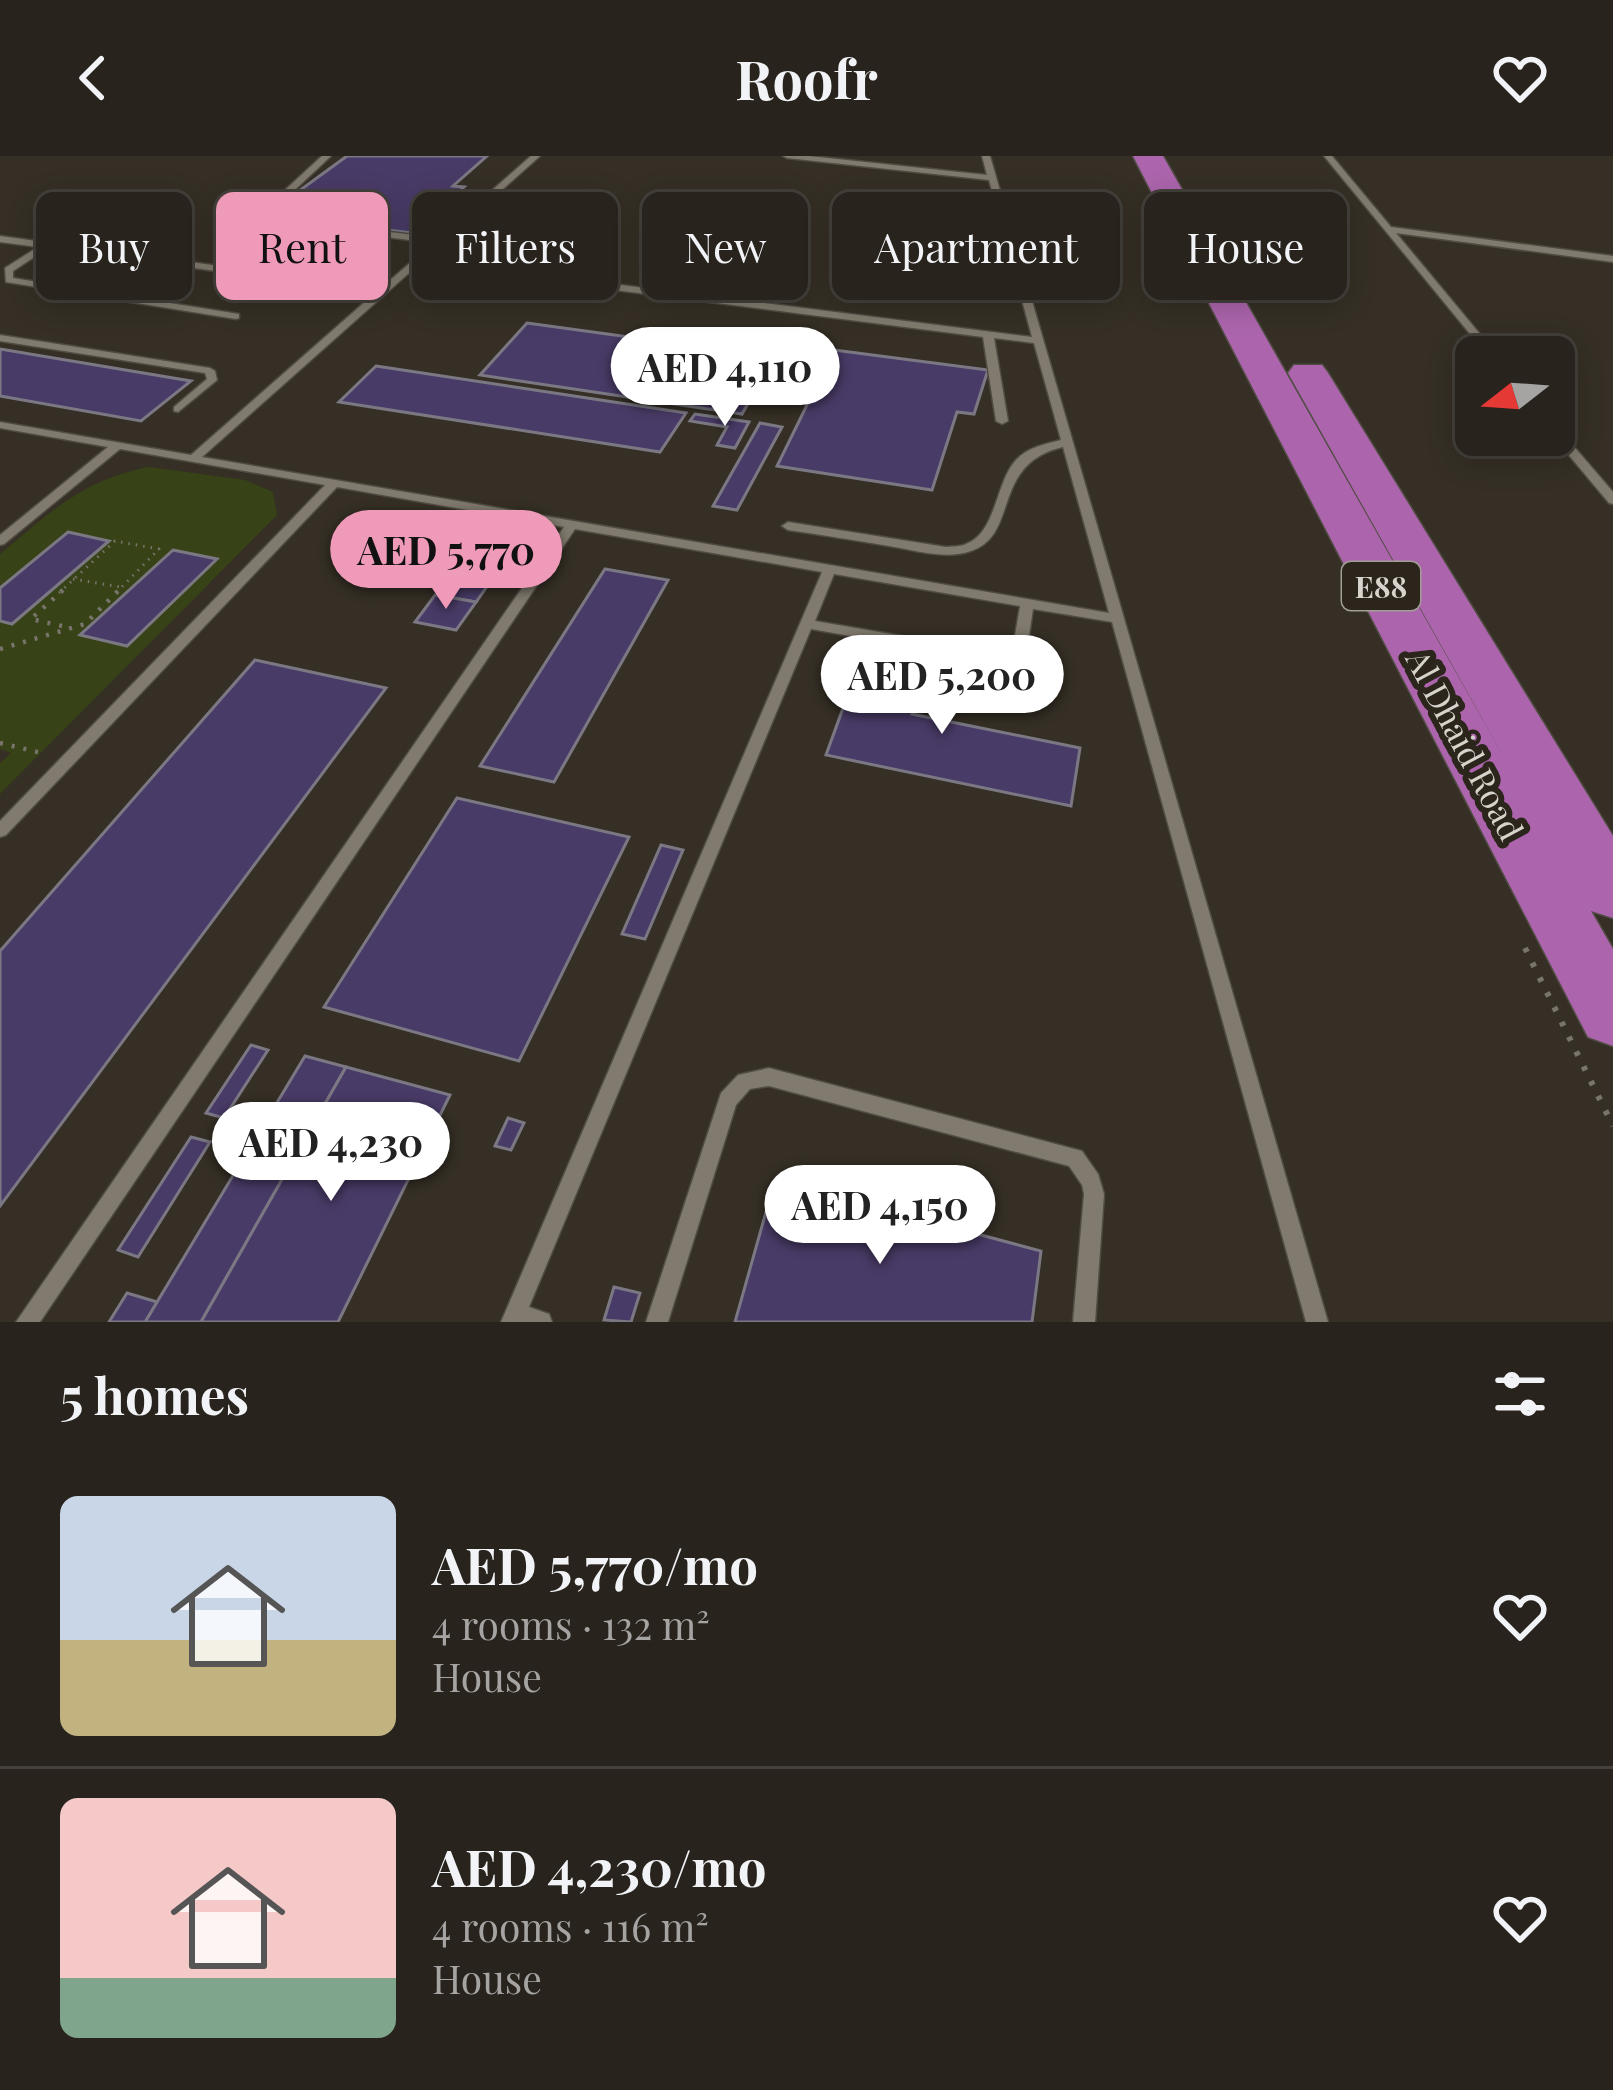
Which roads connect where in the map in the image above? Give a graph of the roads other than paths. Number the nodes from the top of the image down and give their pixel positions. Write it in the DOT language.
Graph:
graph roads {
  1 [pos="327,156"];
  2 [pos="536,156"];
  3 [pos="787,156"];
  4 [pos="986,156"];
  5 [pos="1148,156"];
  6 [pos="1180,156"];
  7 [pos="1328,156"];
  8 [pos="993,178"];
  9 [pos="496,192"];
  10 [pos="1388,229"];
  11 [pos="412,237"];
  12 [pos="0,239"];
  13 [pos="36,244"];
  14 [pos="36,252"];
  15 [pos="1613,259"];
  16 [pos="412,266"];
  17 [pos="36,285"];
  18 [pos="388,287"];
  19 [pos="618,288"];
  20 [pos="133,300"];
  21 [pos="373,300"];
  22 [pos="236,316"];
  23 [pos="988,335"];
  24 [pos="1477,336"];
  25 [pos="0,338"];
  26 [pos="1039,341"];
  27 [pos="178,409"];
  28 [pos="1002,421"];
  29 [pos="0,425"];
  30 [pos="1068,442"];
  31 [pos="118,445"];
  32 [pos="1575,455"];
  33 [pos="194,458"];
  34 [pos="334,483"];
  35 [pos="1613,500"];
  36 [pos="572,524"];
  37 [pos="788,526"];
  38 [pos="0,541"];
  39 [pos="830,569"];
  40 [pos="1027,603"];
  41 [pos="1118,619"];
  42 [pos="806,624"];
  43 [pos="0,831"];
  44 [pos="1613,892"];
  45 [pos="1613,1015"];
  46 [pos="514,1318"];
  47 [pos="27,1322"];
  48 [pos="542,1322"];
  49 [pos="658,1322"];
  50 [pos="1084,1322"];
  51 [pos="1317,1322"];
  1 -- 11 [label="lane"];
  2 -- 9 [label="lane"];
  3 -- 8 [label="lane"];
  4 -- 8 [label="lane"];
  5 -- 45 [label="highway, Al Dhaid Road / E88"];
  6 -- 44 [label="highway, Al Dhaid Road / E88"];
  7 -- 10 [label="lane"];
  8 -- 26 [label="lane"];
  10 -- 15 [label="lane"];
  10 -- 24 [label="lane"];
  12 -- 13 [label="lane"];
  14 -- 17 [label="lane"];
  16 -- 18 [label="lane"];
  19 -- 23 [label="lane"];
  20 -- 22 [label="lane"];
  21 -- 33 [label="lane"];
  23 -- 26 [label="lane"];
  23 -- 28 [label="lane"];
  25 -- 27 [label="lane"];
  26 -- 30 [label="lane"];
  29 -- 31 [label="lane"];
  30 -- 37 [label="lane"];
  30 -- 41 [label="lane"];
  31 -- 33 [label="lane"];
  31 -- 38 [label="lane"];
  32 -- 35 [label="lane"];
  33 -- 34 [label="lane"];
  34 -- 36 [label="lane"];
  34 -- 43 [label="lane"];
  36 -- 39 [label="lane"];
  36 -- 47 [label="lane"];
  39 -- 40 [label="lane"];
  39 -- 42 [label="lane"];
  40 -- 41 [label="lane"];
  40 -- 42 [label="lane"];
  41 -- 51 [label="lane"];
  42 -- 46 [label="lane"];
  46 -- 48 [label="lane"];
  49 -- 50 [label="lane"];
}
